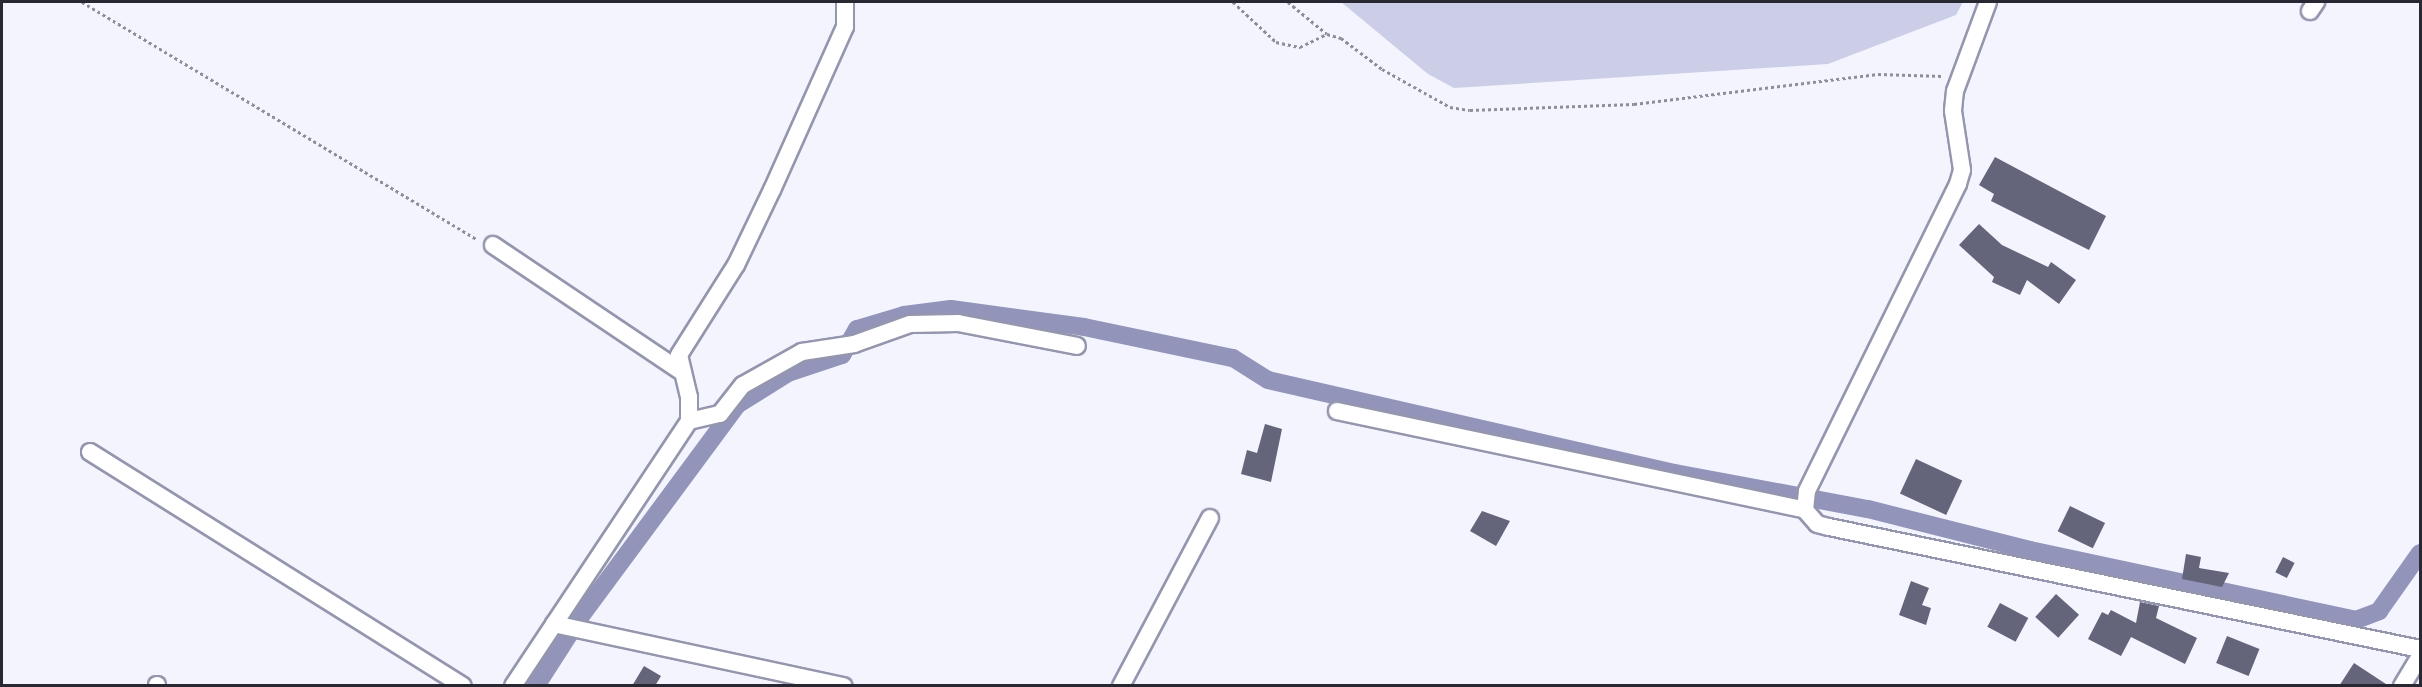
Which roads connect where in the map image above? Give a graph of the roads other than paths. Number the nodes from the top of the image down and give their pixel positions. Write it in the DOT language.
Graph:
graph roads {
  1 [pos="845,2"];
  2 [pos="1988,2"];
  3 [pos="493,245"];
  4 [pos="1077,346"];
  5 [pos="680,370"];
  6 [pos="1337,411"];
  7 [pos="689,421"];
  8 [pos="90,452"];
  9 [pos="1806,502"];
  10 [pos="1210,518"];
  11 [pos="554,624"];
  12 [pos="2421,649"];
  13 [pos="2421,656"];
  14 [pos="463,686"];
  15 [pos="513,686"];
  16 [pos="843,686"];
  17 [pos="1121,686"];
  18 [pos="2402,686"];
  1 -- 5 [label="street"];
  2 -- 9 [label="street"];
  3 -- 5 [label="street"];
  4 -- 7 [label="street"];
  5 -- 7 [label="street"];
  6 -- 9 [label="street"];
  7 -- 11 [label="street"];
  8 -- 14 [label="street"];
  9 -- 12 [label="street"];
  10 -- 17 [label="street"];
  11 -- 15 [label="street"];
  11 -- 16 [label="street"];
  13 -- 18 [label="street"];
}
